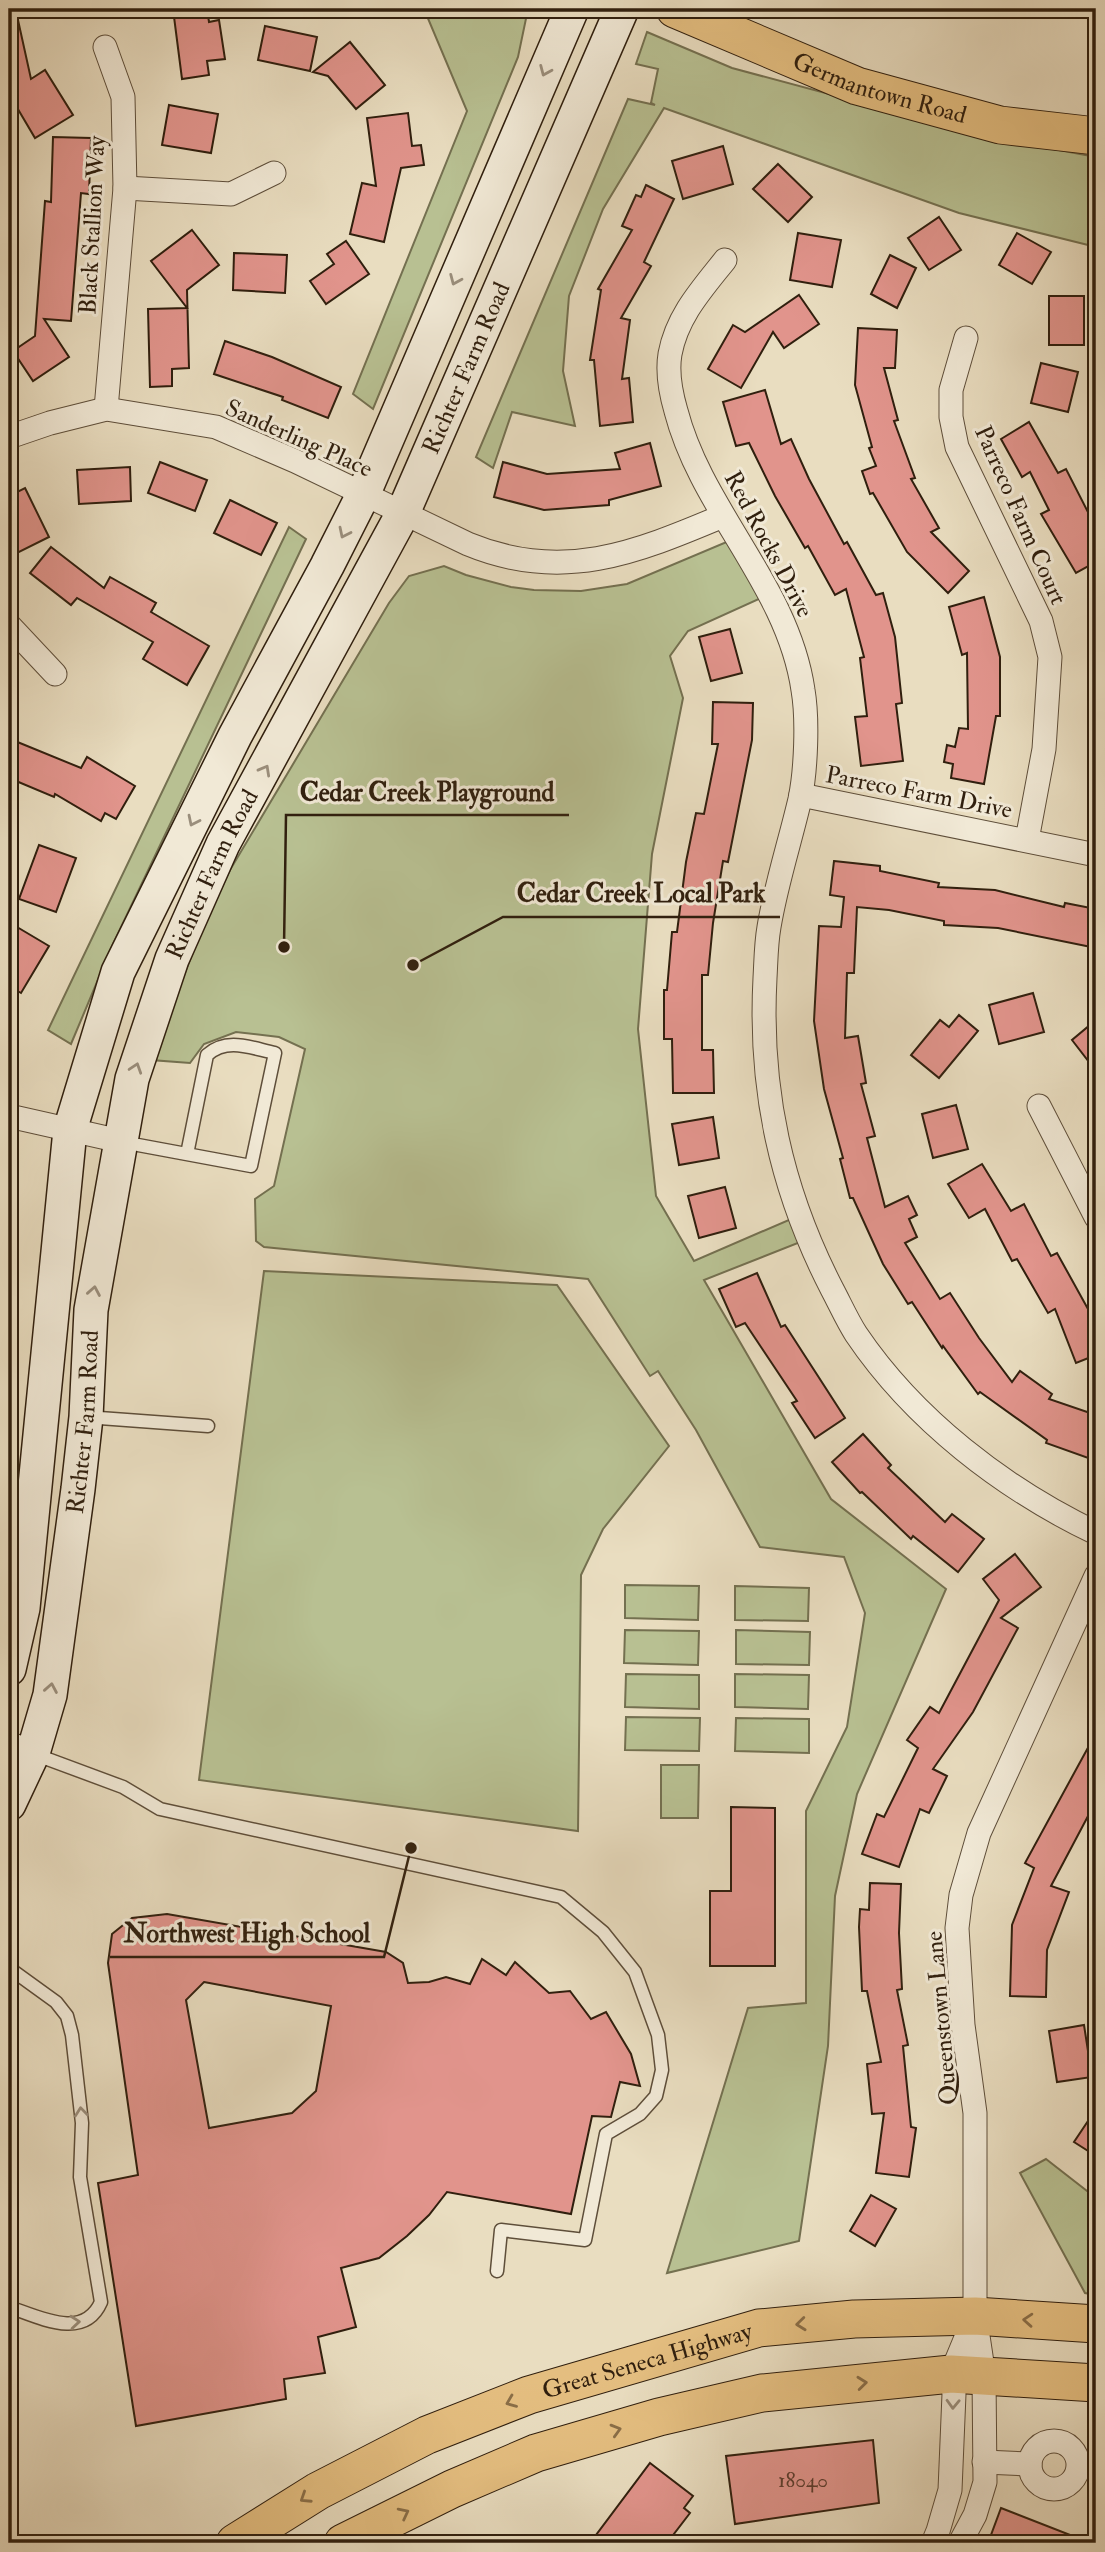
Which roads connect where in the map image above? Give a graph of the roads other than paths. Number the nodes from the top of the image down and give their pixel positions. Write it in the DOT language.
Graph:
graph roads {
  1 [pos="572,9"];
  2 [pos="622,9"];
  3 [pos="675,9"];
  4 [pos="105,47"];
  5 [pos="1096,136"];
  6 [pos="274,173"];
  7 [pos="125,188"];
  8 [pos="724,260"];
  9 [pos="966,338"];
  10 [pos="106,410"];
  11 [pos="9,437"];
  12 [pos="363,495"];
  13 [pos="403,513"];
  14 [pos="723,516"];
  15 [pos="9,625"];
  16 [pos="55,674"];
  17 [pos="801,795"];
  18 [pos="1027,840"];
  19 [pos="1096,855"];
  20 [pos="1039,1106"];
  21 [pos="9,1116"];
  22 [pos="70,1130"];
  23 [pos="120,1141"];
  24 [pos="187,1154"];
  25 [pos="1096,1217"];
  26 [pos="86,1417"];
  27 [pos="208,1426"];
  28 [pos="1096,1533"];
  29 [pos="1096,1576"];
  30 [pos="9,1669"];
  31 [pos="21,1748"];
  32 [pos="9,1804"];
  33 [pos="9,1968"];
  34 [pos="497,2271"];
  35 [pos="9,2307"];
  36 [pos="975,2316"];
  37 [pos="1096,2324"];
  38 [pos="968,2375"];
  39 [pos="1096,2383"];
  40 [pos="951,2449"];
  41 [pos="984,2455"];
  42 [pos="1030,2464"];
  43 [pos="235,2543"];
  44 [pos="343,2543"];
  45 [pos="933,2543"];
  46 [pos="960,2543"];
  1 -- 12 [label="main road, Richter Farm Road, one-way"];
  2 -- 13 [label="main road, Richter Farm Road"];
  3 -- 5 [label="main road, Germantown Road"];
  4 -- 7 [label="street, Black Stallion Way"];
  6 -- 7 [label="street"];
  7 -- 10 [label="street, Black Stallion Way"];
  8 -- 14 [label="street, Red Rocks Drive"];
  9 -- 18 [label="street, Parreco Farm Court"];
  10 -- 11 [label="street, Sanderling Place"];
  10 -- 12 [label="street, Sanderling Place"];
  12 -- 13 [label="street, Sanderling Place"];
  12 -- 22 [label="main road, Richter Farm Road, one-way"];
  13 -- 14 [label="street, Sanderling Place"];
  23 -- 13 [label="main road, Richter Farm Road, one-way"];
  14 -- 17 [label="street, Red Rocks Drive"];
  15 -- 16 [label="street"];
  17 -- 18 [label="street, Parreco Farm Drive"];
  17 -- 28 [label="street, Red Rocks Drive"];
  18 -- 19 [label="street, Parreco Farm Drive"];
  20 -- 25 [label="street"];
  21 -- 22 [label="street"];
  22 -- 23 [label="street"];
  22 -- 30 [label="main road, Richter Farm Road"];
  23 -- 24 [label="lane"];
  26 -- 23 [label="main road, Richter Farm Road, one-way"];
  24 -- 24 [label="lane"];
  26 -- 27 [label="lane"];
  31 -- 26 [label="main road, Richter Farm Road, one-way"];
  29 -- 36 [label="street, Queenstown Lane"];
  31 -- 32 [label="main road, Richter Farm Road"];
  31 -- 34 [label="lane"];
  35 -- 33 [label="lane, one-way"];
  37 -- 36 [label="main road, Great Seneca Highway, one-way"];
  36 -- 38 [label="street"];
  36 -- 38 [label="street"];
  36 -- 43 [label="main road, Great Seneca Highway, one-way"];
  38 -- 39 [label="main road"];
  38 -- 40 [label="street, one-way"];
  38 -- 41 [label="street"];
  44 -- 38 [label="main road, one-way"];
  40 -- 41 [label="street"];
  40 -- 45 [label="street"];
  41 -- 42 [label="street"];
  41 -- 46 [label="street"];
}
